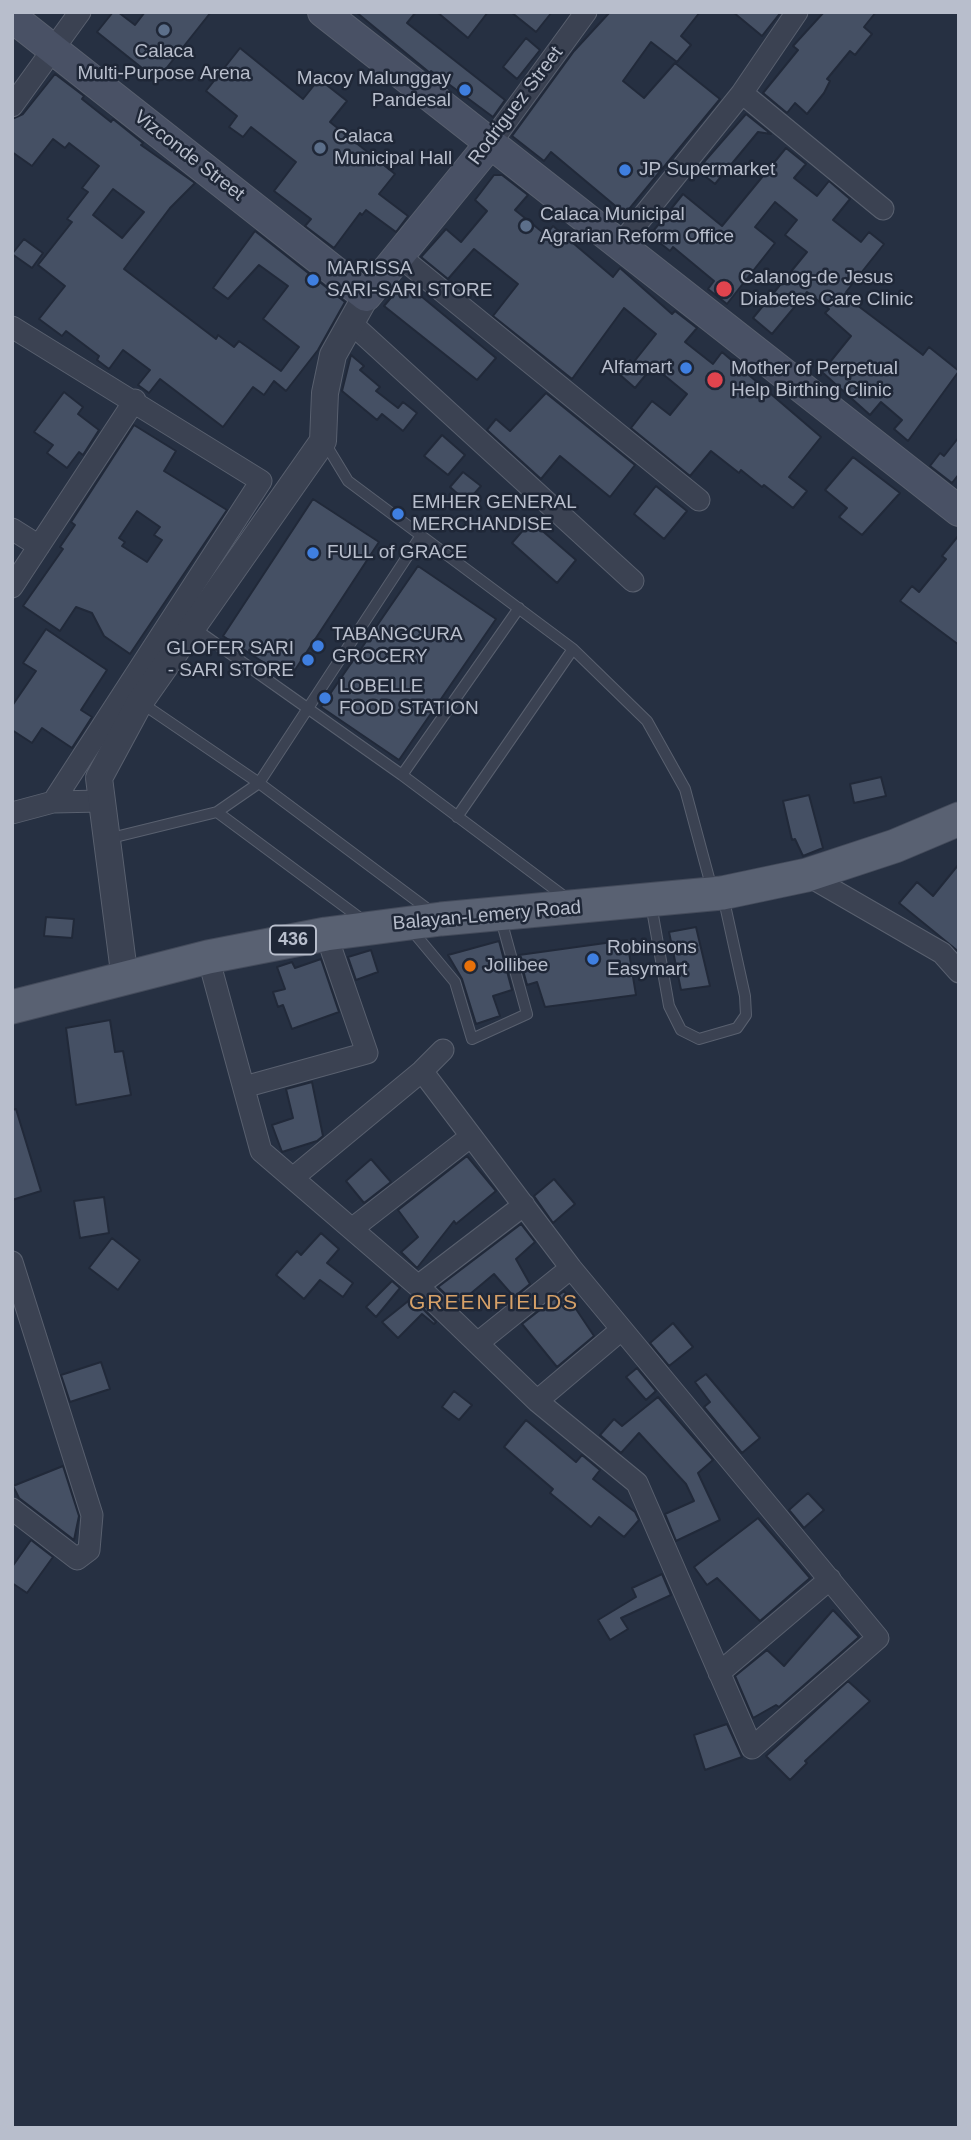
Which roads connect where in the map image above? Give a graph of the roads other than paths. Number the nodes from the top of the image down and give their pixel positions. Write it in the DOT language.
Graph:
graph roads {
  1 [pos="80,12"];
  2 [pos="323,12"];
  3 [pos="586,12"];
  4 [pos="797,12"];
  5 [pos="12,16"];
  6 [pos="52,48"];
  7 [pos="742,93"];
  8 [pos="12,106"];
  9 [pos="489,145"];
  10 [pos="883,209"];
  11 [pos="619,246"];
  12 [pos="398,254"];
  13 [pos="366,296"];
  14 [pos="351,323"];
  15 [pos="12,327"];
  16 [pos="135,400"];
  17 [pos="323,441"];
  18 [pos="699,500"];
  19 [pos="959,511"];
  20 [pos="12,529"];
  21 [pos="420,537"];
  22 [pos="39,545"];
  23 [pos="633,581"];
  24 [pos="12,587"];
  25 [pos="519,608"];
  26 [pos="191,626"];
  27 [pos="573,649"];
  28 [pos="140,702"];
  29 [pos="307,709"];
  30 [pos="402,775"];
  31 [pos="259,783"];
  32 [pos="102,801"];
  33 [pos="53,802"];
  34 [pos="217,812"];
  35 [pos="12,813"];
  36 [pos="457,817"];
  37 [pos="959,819"];
  38 [pos="107,839"];
  39 [pos="807,875"];
  40 [pos="717,893"];
  41 [pos="650,901"];
  42 [pos="580,908"];
  43 [pos="499,914"];
  44 [pos="441,919"];
  45 [pos="406,923"];
  46 [pos="372,927"];
  47 [pos="326,933"];
  48 [pos="208,957"];
  49 [pos="959,972"];
  50 [pos="125,980"];
  51 [pos="12,1007"];
  52 [pos="443,1050"];
  53 [pos="422,1071"];
  54 [pos="244,1087"];
  55 [pos="470,1137"];
  56 [pos="294,1177"];
  57 [pos="524,1205"];
  58 [pos="353,1228"];
  59 [pos="12,1262"];
  60 [pos="570,1268"];
  61 [pos="418,1286"];
  62 [pos="621,1330"];
  63 [pos="479,1342"];
  64 [pos="537,1401"];
  65 [pos="12,1509"];
  66 [pos="830,1579"];
  67 [pos="719,1673"];
  1 -- 6 [label="street"];
  2 -- 9 [label="main road"];
  3 -- 9 [label="street, Rodriguez Street"];
  4 -- 7 [label="street"];
  5 -- 6 [label="main road, Vizconde Street"];
  6 -- 8 [label="street"];
  6 -- 13 [label="main road, Vizconde Street"];
  7 -- 10 [label="street"];
  7 -- 11 [label="street"];
  9 -- 11 [label="main road"];
  9 -- 12 [label="main road, Rodriguez Street"];
  11 -- 19 [label="main road"];
  12 -- 13 [label="main road, Rodriguez Street"];
  12 -- 18 [label="street"];
  13 -- 14 [label="street"];
  14 -- 17 [label="street"];
  14 -- 23 [label="street"];
  15 -- 16 [label="street"];
  16 -- 22 [label="street"];
  16 -- 33 [label="street"];
  17 -- 21 [label="lane"];
  17 -- 26 [label="street"];
  20 -- 22 [label="street"];
  21 -- 25 [label="lane"];
  21 -- 29 [label="lane"];
  22 -- 24 [label="street"];
  25 -- 27 [label="lane"];
  25 -- 30 [label="lane"];
  26 -- 28 [label="street"];
  26 -- 29 [label="lane"];
  27 -- 36 [label="lane"];
  27 -- 40 [label="lane"];
  28 -- 31 [label="lane"];
  28 -- 32 [label="street"];
  29 -- 30 [label="lane"];
  29 -- 31 [label="lane"];
  30 -- 36 [label="lane"];
  31 -- 34 [label="lane"];
  31 -- 44 [label="lane"];
  32 -- 33 [label="street"];
  32 -- 38 [label="street"];
  33 -- 35 [label="street"];
  34 -- 38 [label="lane"];
  34 -- 46 [label="lane"];
  36 -- 42 [label="lane"];
  37 -- 39 [label="main road, Balayan-Lemery Road / 436"];
  38 -- 50 [label="street"];
  39 -- 40 [label="main road, Balayan-Lemery Road / 436"];
  39 -- 49 [label="street"];
  40 -- 41 [label="main road, Balayan-Lemery Road / 436"];
  40 -- 41 [label="lane"];
  41 -- 42 [label="main road, Balayan-Lemery Road / 436"];
  42 -- 43 [label="main road, Balayan-Lemery Road / 436"];
  43 -- 44 [label="main road, Balayan-Lemery Road / 436"];
  43 -- 45 [label="lane"];
  44 -- 45 [label="main road, Balayan-Lemery Road / 436"];
  45 -- 46 [label="main road, Balayan-Lemery Road / 436"];
  46 -- 47 [label="main road, Balayan-Lemery Road / 436"];
  47 -- 48 [label="main road, Balayan-Lemery Road / 436"];
  47 -- 54 [label="street"];
  48 -- 50 [label="main road, Balayan-Lemery Road / 436"];
  48 -- 54 [label="street"];
  50 -- 51 [label="main road, Balayan-Lemery Road / 436"];
  52 -- 53 [label="street"];
  53 -- 55 [label="street"];
  53 -- 56 [label="street"];
  54 -- 56 [label="street"];
  55 -- 57 [label="street"];
  55 -- 58 [label="street"];
  56 -- 58 [label="street"];
  57 -- 60 [label="street"];
  57 -- 61 [label="street"];
  58 -- 61 [label="street"];
  59 -- 65 [label="street"];
  60 -- 62 [label="street"];
  60 -- 63 [label="street"];
  61 -- 63 [label="street"];
  62 -- 64 [label="street"];
  62 -- 66 [label="street"];
  63 -- 64 [label="street"];
  64 -- 67 [label="street"];
  66 -- 67 [label="street"];
  66 -- 67 [label="street"];
}
